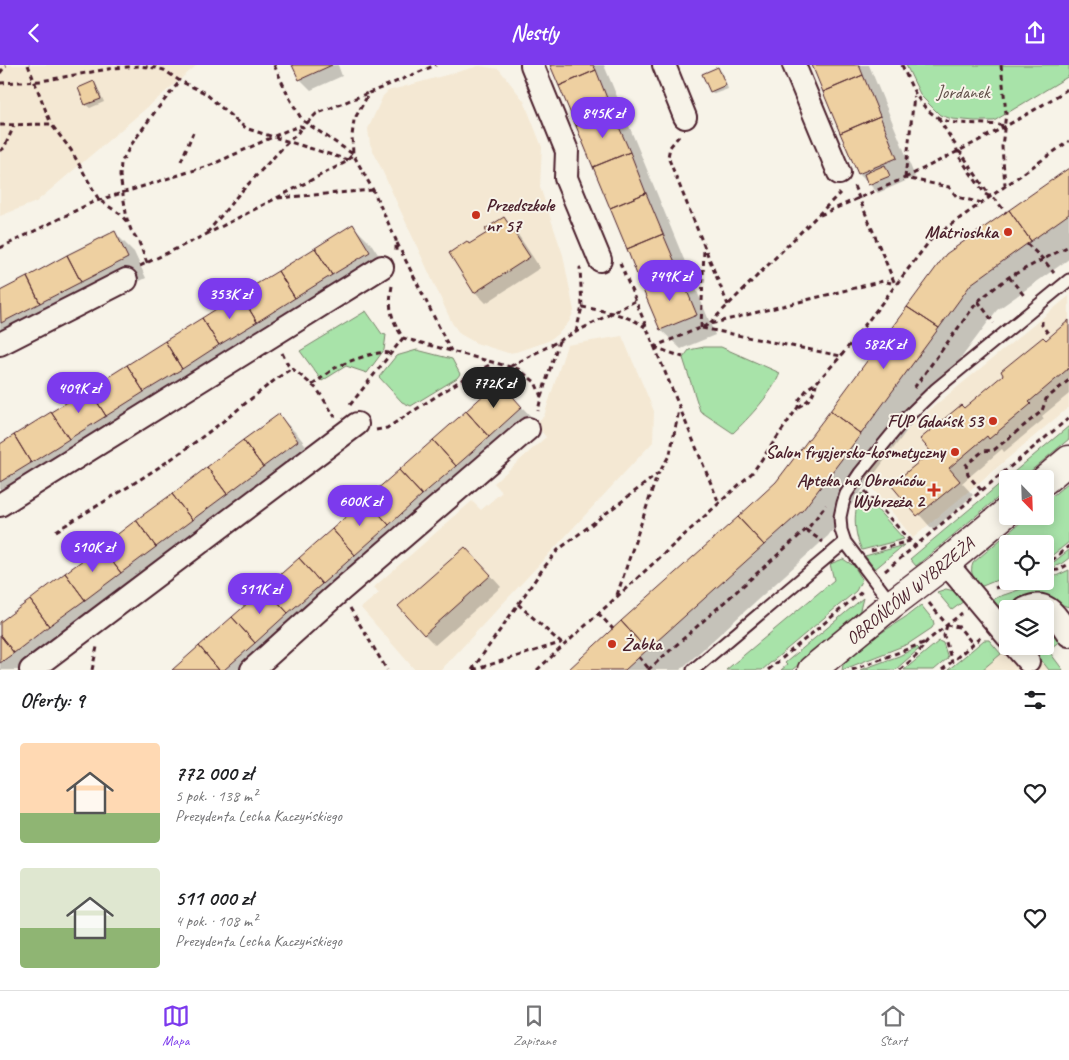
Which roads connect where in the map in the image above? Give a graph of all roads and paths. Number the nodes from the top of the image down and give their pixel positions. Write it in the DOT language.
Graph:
graph roads {
  1 [pos="6,65"];
  2 [pos="28,65"];
  3 [pos="274,65"];
  4 [pos="436,65"];
  5 [pos="532,65"];
  6 [pos="664,65"];
  7 [pos="794,65"];
  8 [pos="902,65"];
  9 [pos="1001,65"];
  10 [pos="0,73"];
  11 [pos="180,81"];
  12 [pos="35,82"];
  13 [pos="0,83"];
  14 [pos="1069,88"];
  15 [pos="369,93"];
  16 [pos="914,95"];
  17 [pos="685,117"];
  18 [pos="938,117"];
  19 [pos="307,123"];
  20 [pos="0,125"];
  21 [pos="51,125"];
  22 [pos="14,126"];
  23 [pos="302,126"];
  24 [pos="1004,126"];
  25 [pos="194,133"];
  26 [pos="274,137"];
  27 [pos="289,141"];
  28 [pos="1069,141"];
  29 [pos="0,151"];
  30 [pos="958,151"];
  31 [pos="353,154"];
  32 [pos="348,160"];
  33 [pos="181,161"];
  34 [pos="905,178"];
  35 [pos="845,181"];
  36 [pos="1006,186"];
  37 [pos="373,190"];
  38 [pos="123,192"];
  39 [pos="990,197"];
  40 [pos="859,198"];
  41 [pos="275,199"];
  42 [pos="99,200"];
  43 [pos="982,203"];
  44 [pos="1006,213"];
  45 [pos="817,216"];
  46 [pos="129,225"];
  47 [pos="205,235"];
  48 [pos="396,242"];
  49 [pos="1027,244"];
  50 [pos="704,245"];
  51 [pos="0,247"];
  52 [pos="1044,259"];
  53 [pos="600,260"];
  54 [pos="390,270"];
  55 [pos="126,280"];
  56 [pos="1069,280"];
  57 [pos="895,284"];
  58 [pos="635,301"];
  59 [pos="978,301"];
  60 [pos="728,305"];
  61 [pos="582,307"];
  62 [pos="612,313"];
  63 [pos="1042,320"];
  64 [pos="710,324"];
  65 [pos="646,328"];
  66 [pos="702,328"];
  67 [pos="576,332"];
  68 [pos="1002,335"];
  69 [pos="272,336"];
  70 [pos="1050,336"];
  71 [pos="403,337"];
  72 [pos="559,341"];
  73 [pos="0,344"];
  74 [pos="653,347"];
  75 [pos="452,351"];
  76 [pos="389,353"];
  77 [pos="841,356"];
  78 [pos="683,357"];
  79 [pos="494,363"];
  80 [pos="510,366"];
  81 [pos="292,368"];
  82 [pos="1069,380"];
  83 [pos="816,383"];
  84 [pos="312,385"];
  85 [pos="541,397"];
  86 [pos="798,407"];
  87 [pos="679,409"];
  88 [pos="1069,418"];
  89 [pos="346,427"];
  90 [pos="528,429"];
  91 [pos="1069,460"];
  92 [pos="1054,472"];
  93 [pos="659,473"];
  94 [pos="864,490"];
  95 [pos="981,490"];
  96 [pos="719,503"];
  97 [pos="0,505"];
  98 [pos="999,519"];
  99 [pos="56,531"];
  100 [pos="910,541"];
  101 [pos="845,543"];
  102 [pos="1069,546"];
  103 [pos="915,547"];
  104 [pos="853,555"];
  105 [pos="1054,558"];
  106 [pos="946,563"];
  107 [pos="1069,564"];
  108 [pos="1054,570"];
  109 [pos="874,581"];
  110 [pos="999,587"];
  111 [pos="340,591"];
  112 [pos="616,596"];
  113 [pos="977,600"];
  114 [pos="892,603"];
  115 [pos="518,604"];
  116 [pos="598,613"];
  117 [pos="1054,615"];
  118 [pos="999,623"];
  119 [pos="947,625"];
  120 [pos="613,629"];
  121 [pos="1067,629"];
  122 [pos="927,641"];
  123 [pos="562,644"];
  124 [pos="639,657"];
  125 [pos="952,662"];
  126 [pos="31,670"];
  127 [pos="252,670"];
  128 [pos="386,670"];
  129 [pos="472,670"];
  130 [pos="537,670"];
  131 [pos="650,670"];
  132 [pos="693,670"];
  133 [pos="768,670"];
  134 [pos="812,670"];
  135 [pos="852,670"];
  136 [pos="900,670"];
  137 [pos="942,670"];
  1 -- 10 [label="path"];
  2 -- 12 [label="path"];
  3 -- 19 [label="path"];
  4 -- 15 [label="path"];
  5 -- 53 [label="street"];
  6 -- 17 [label="street"];
  7 -- 35 [label="street"];
  8 -- 16 [label="path"];
  9 -- 24 [label="path"];
  11 -- 12 [label="path"];
  11 -- 26 [label="path"];
  11 -- 38 [label="path"];
  12 -- 13 [label="path"];
  12 -- 21 [label="path"];
  14 -- 24 [label="path"];
  15 -- 19 [label="path"];
  15 -- 31 [label="path"];
  16 -- 18 [label="path"];
  16 -- 34 [label="path"];
  17 -- 50 [label="path"];
  18 -- 24 [label="path"];
  18 -- 30 [label="path"];
  19 -- 23 [label="path"];
  19 -- 31 [label="path"];
  20 -- 22 [label="path"];
  21 -- 22 [label="path"];
  21 -- 42 [label="path"];
  22 -- 29 [label="path"];
  23 -- 26 [label="path"];
  23 -- 27 [label="path"];
  24 -- 30 [label="path"];
  24 -- 36 [label="path"];
  25 -- 33 [label="path"];
  26 -- 27 [label="path"];
  26 -- 38 [label="path"];
  27 -- 32 [label="path"];
  27 -- 47 [label="path"];
  28 -- 36 [label="path"];
  30 -- 34 [label="path"];
  30 -- 39 [label="path"];
  31 -- 32 [label="path"];
  31 -- 37 [label="path"];
  32 -- 41 [label="path"];
  34 -- 40 [label="path"];
  34 -- 43 [label="path"];
  35 -- 40 [label="path"];
  35 -- 45 [label="path"];
  36 -- 39 [label="path"];
  37 -- 41 [label="path"];
  37 -- 48 [label="path"];
  38 -- 42 [label="path"];
  38 -- 46 [label="path"];
  39 -- 43 [label="path"];
  39 -- 44 [label="path"];
  40 -- 45 [label="path"];
  40 -- 57 [label="path"];
  41 -- 47 [label="path"];
  42 -- 46 [label="path"];
  42 -- 51 [label="path"];
  43 -- 57 [label="path"];
  45 -- 60 [label="path"];
  46 -- 47 [label="path"];
  48 -- 54 [label="path"];
  48 -- 75 [label="path"];
  49 -- 52 [label="path"];
  50 -- 60 [label="path"];
  50 -- 66 [label="path"];
  53 -- 58 [label="path"];
  53 -- 61 [label="path"];
  54 -- 69 [label="street"];
  54 -- 71 [label="path"];
  55 -- 73 [label="street"];
  56 -- 68 [label="lane"];
  57 -- 64 [label="path"];
  57 -- 77 [label="path"];
  58 -- 62 [label="path"];
  58 -- 65 [label="path"];
  59 -- 68 [label="path"];
  60 -- 64 [label="path"];
  61 -- 62 [label="path"];
  61 -- 67 [label="path"];
  62 -- 65 [label="path"];
  62 -- 67 [label="path"];
  63 -- 70 [label="path"];
  64 -- 66 [label="path"];
  65 -- 74 [label="path"];
  66 -- 74 [label="path"];
  66 -- 77 [label="path"];
  67 -- 72 [label="path"];
  68 -- 101 [label="lane"];
  69 -- 81 [label="path"];
  69 -- 97 [label="street"];
  71 -- 75 [label="path"];
  71 -- 76 [label="path"];
  72 -- 80 [label="path"];
  72 -- 85 [label="path"];
  74 -- 78 [label="path"];
  74 -- 87 [label="path"];
  75 -- 79 [label="path"];
  76 -- 84 [label="path"];
  76 -- 89 [label="path"];
  77 -- 83 [label="path"];
  79 -- 80 [label="path"];
  79 -- 89 [label="path"];
  80 -- 85 [label="path"];
  81 -- 84 [label="path"];
  81 -- 99 [label="path"];
  82 -- 95 [label="path"];
  83 -- 86 [label="path"];
  83 -- 86 [label="path"];
  84 -- 89 [label="path"];
  85 -- 90 [label="path"];
  86 -- 96 [label="path"];
  87 -- 93 [label="path"];
  87 -- 96 [label="path"];
  88 -- 95 [label="path"];
  89 -- 126 [label="street"];
  90 -- 111 [label="street"];
  91 -- 92 [label="main road"];
  93 -- 112 [label="path"];
  93 -- 115 [label="path"];
  94 -- 100 [label="path"];
  95 -- 103 [label="path"];
  96 -- 112 [label="path"];
  98 -- 106 [label="main road, OBROŃCÓW WYBRZEŻA"];
  100 -- 103 [label="path"];
  100 -- 104 [label="path"];
  101 -- 104 [label="lane"];
  101 -- 132 [label="lane"];
  102 -- 105 [label="path"];
  103 -- 109 [label="path"];
  104 -- 109 [label="lane"];
  106 -- 113 [label="street"];
  106 -- 114 [label="main road, OBROŃCÓW WYBRZEŻA"];
  107 -- 108 [label="path"];
  109 -- 114 [label="lane"];
  109 -- 133 [label="path"];
  110 -- 113 [label="path"];
  111 -- 127 [label="street"];
  111 -- 128 [label="path"];
  112 -- 116 [label="path"];
  113 -- 118 [label="street"];
  113 -- 119 [label="path"];
  114 -- 134 [label="main road, OBROŃCÓW WYBRZEŻA"];
  115 -- 123 [label="path"];
  115 -- 129 [label="path"];
  116 -- 120 [label="path"];
  116 -- 123 [label="path"];
  117 -- 121 [label="street"];
  119 -- 122 [label="path"];
  119 -- 125 [label="path"];
  119 -- 125 [label="path"];
  122 -- 135 [label="path"];
  122 -- 136 [label="path"];
  123 -- 129 [label="path"];
  123 -- 130 [label="path"];
  124 -- 131 [label="path"];
  125 -- 137 [label="path"];
}
